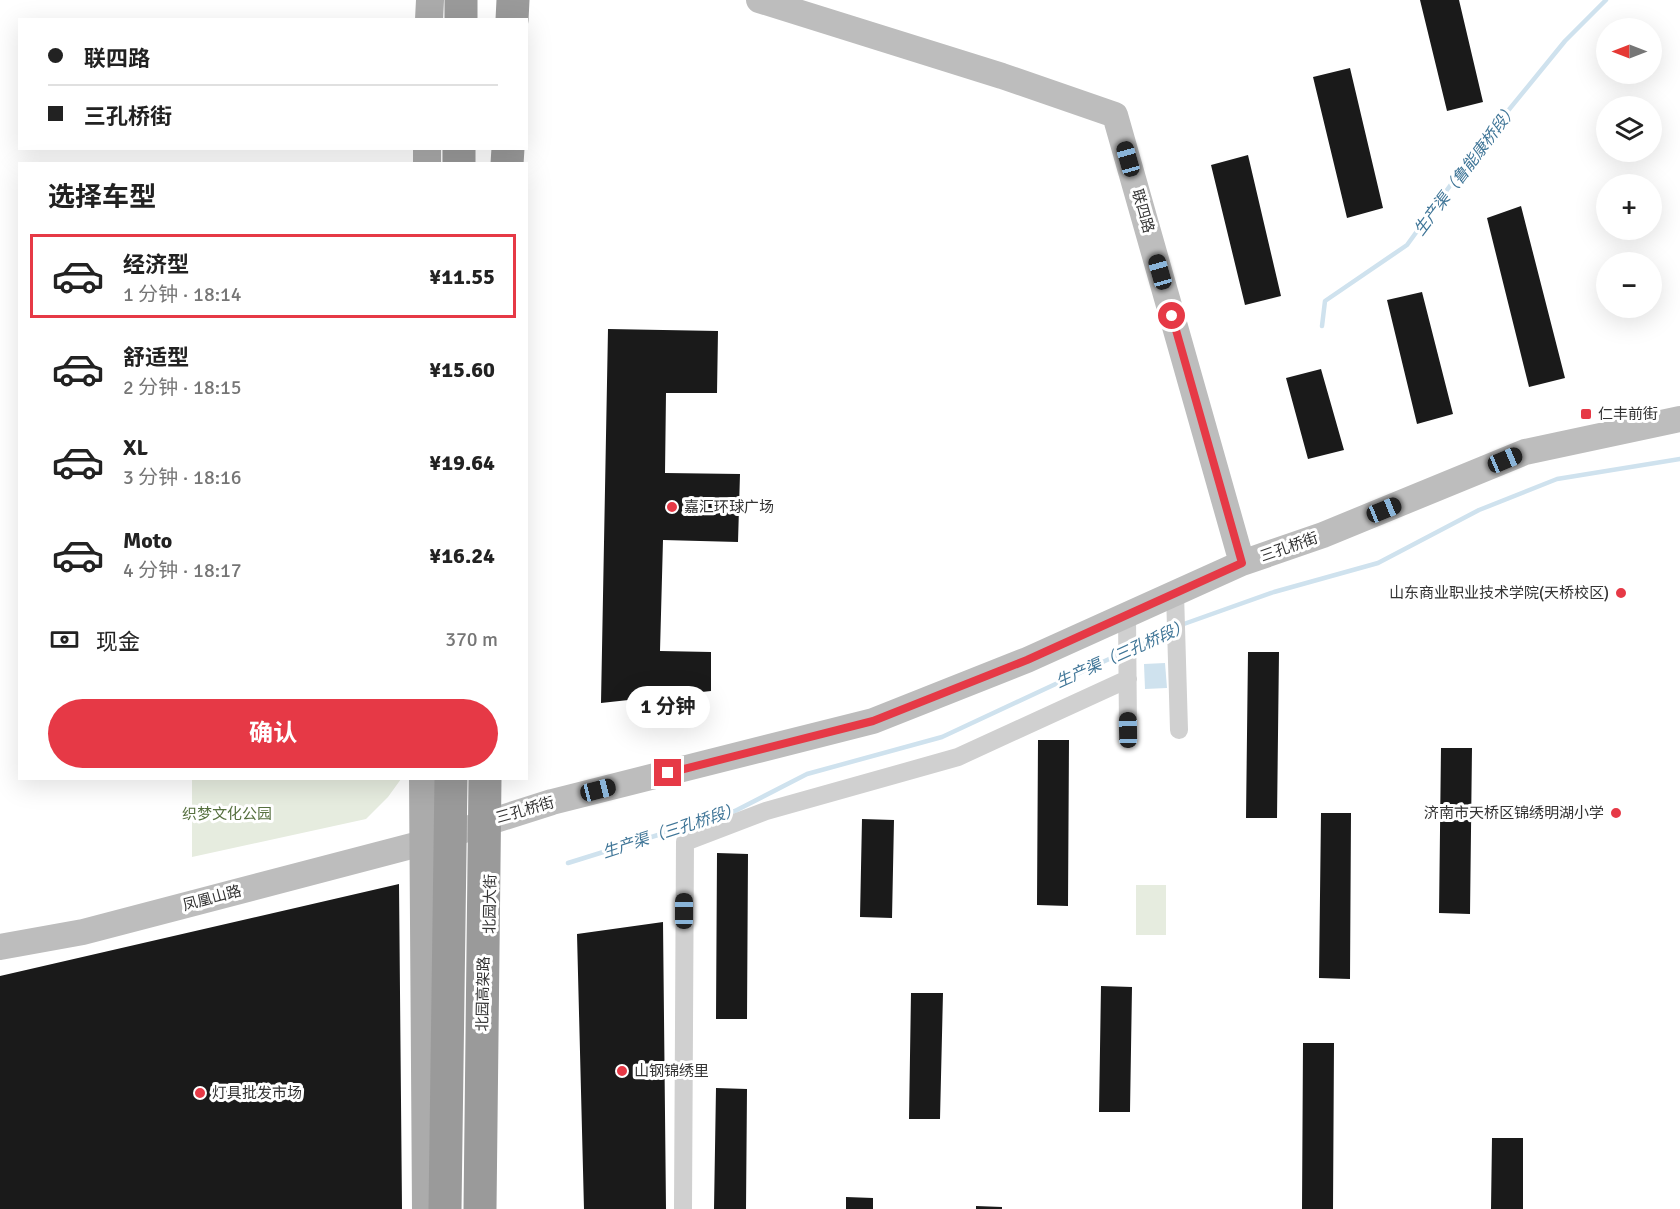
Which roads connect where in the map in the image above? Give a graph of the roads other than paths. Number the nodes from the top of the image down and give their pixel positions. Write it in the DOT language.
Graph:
graph roads {
  1 [pos="430,0"];
  2 [pos="461,0"];
  3 [pos="494,0"];
  4 [pos="499,0"];
  5 [pos="513,0"];
  6 [pos="759,0"];
  7 [pos="429,18"];
  8 [pos="461,18"];
  9 [pos="493,18"];
  10 [pos="498,18"];
  11 [pos="512,18"];
  12 [pos="1680,419"];
  13 [pos="1242,563"];
  14 [pos="1175,593"];
  15 [pos="1127,627"];
  16 [pos="1128,670"];
  17 [pos="1128,730"];
  18 [pos="1179,730"];
  19 [pos="423,780"];
  20 [pos="450,780"];
  21 [pos="485,780"];
  22 [pos="491,780"];
  23 [pos="491,820"];
  24 [pos="423,843"];
  25 [pos="0,947"];
  26 [pos="426,1209"];
  27 [pos="445,1209"];
  28 [pos="480,1209"];
  29 [pos="488,1209"];
  30 [pos="683,1209"];
  1 -- 7 [label="main road"];
  2 -- 8 [label="highway"];
  3 -- 9 [label="highway"];
  4 -- 10 [label="main road"];
  5 -- 11 [label="highway"];
  6 -- 13 [label="main road, 联四路"];
  12 -- 13 [label="main road, 三孔桥街"];
  13 -- 14 [label="main road, 三孔桥街"];
  14 -- 15 [label="main road, 三孔桥街"];
  14 -- 18 [label="street"];
  15 -- 16 [label="street"];
  15 -- 23 [label="main road, 三孔桥街"];
  16 -- 17 [label="street"];
  16 -- 30 [label="street"];
  19 -- 24 [label="main road"];
  20 -- 27 [label="highway, bridge"];
  21 -- 28 [label="highway, 北园高架路, bridge"];
  22 -- 23 [label="main road, 北园大街"];
  23 -- 24 [label="main road, 三孔桥街"];
  23 -- 29 [label="main road, 北园大街"];
  24 -- 25 [label="main road, 凤凰山路"];
  24 -- 26 [label="main road"];
}
